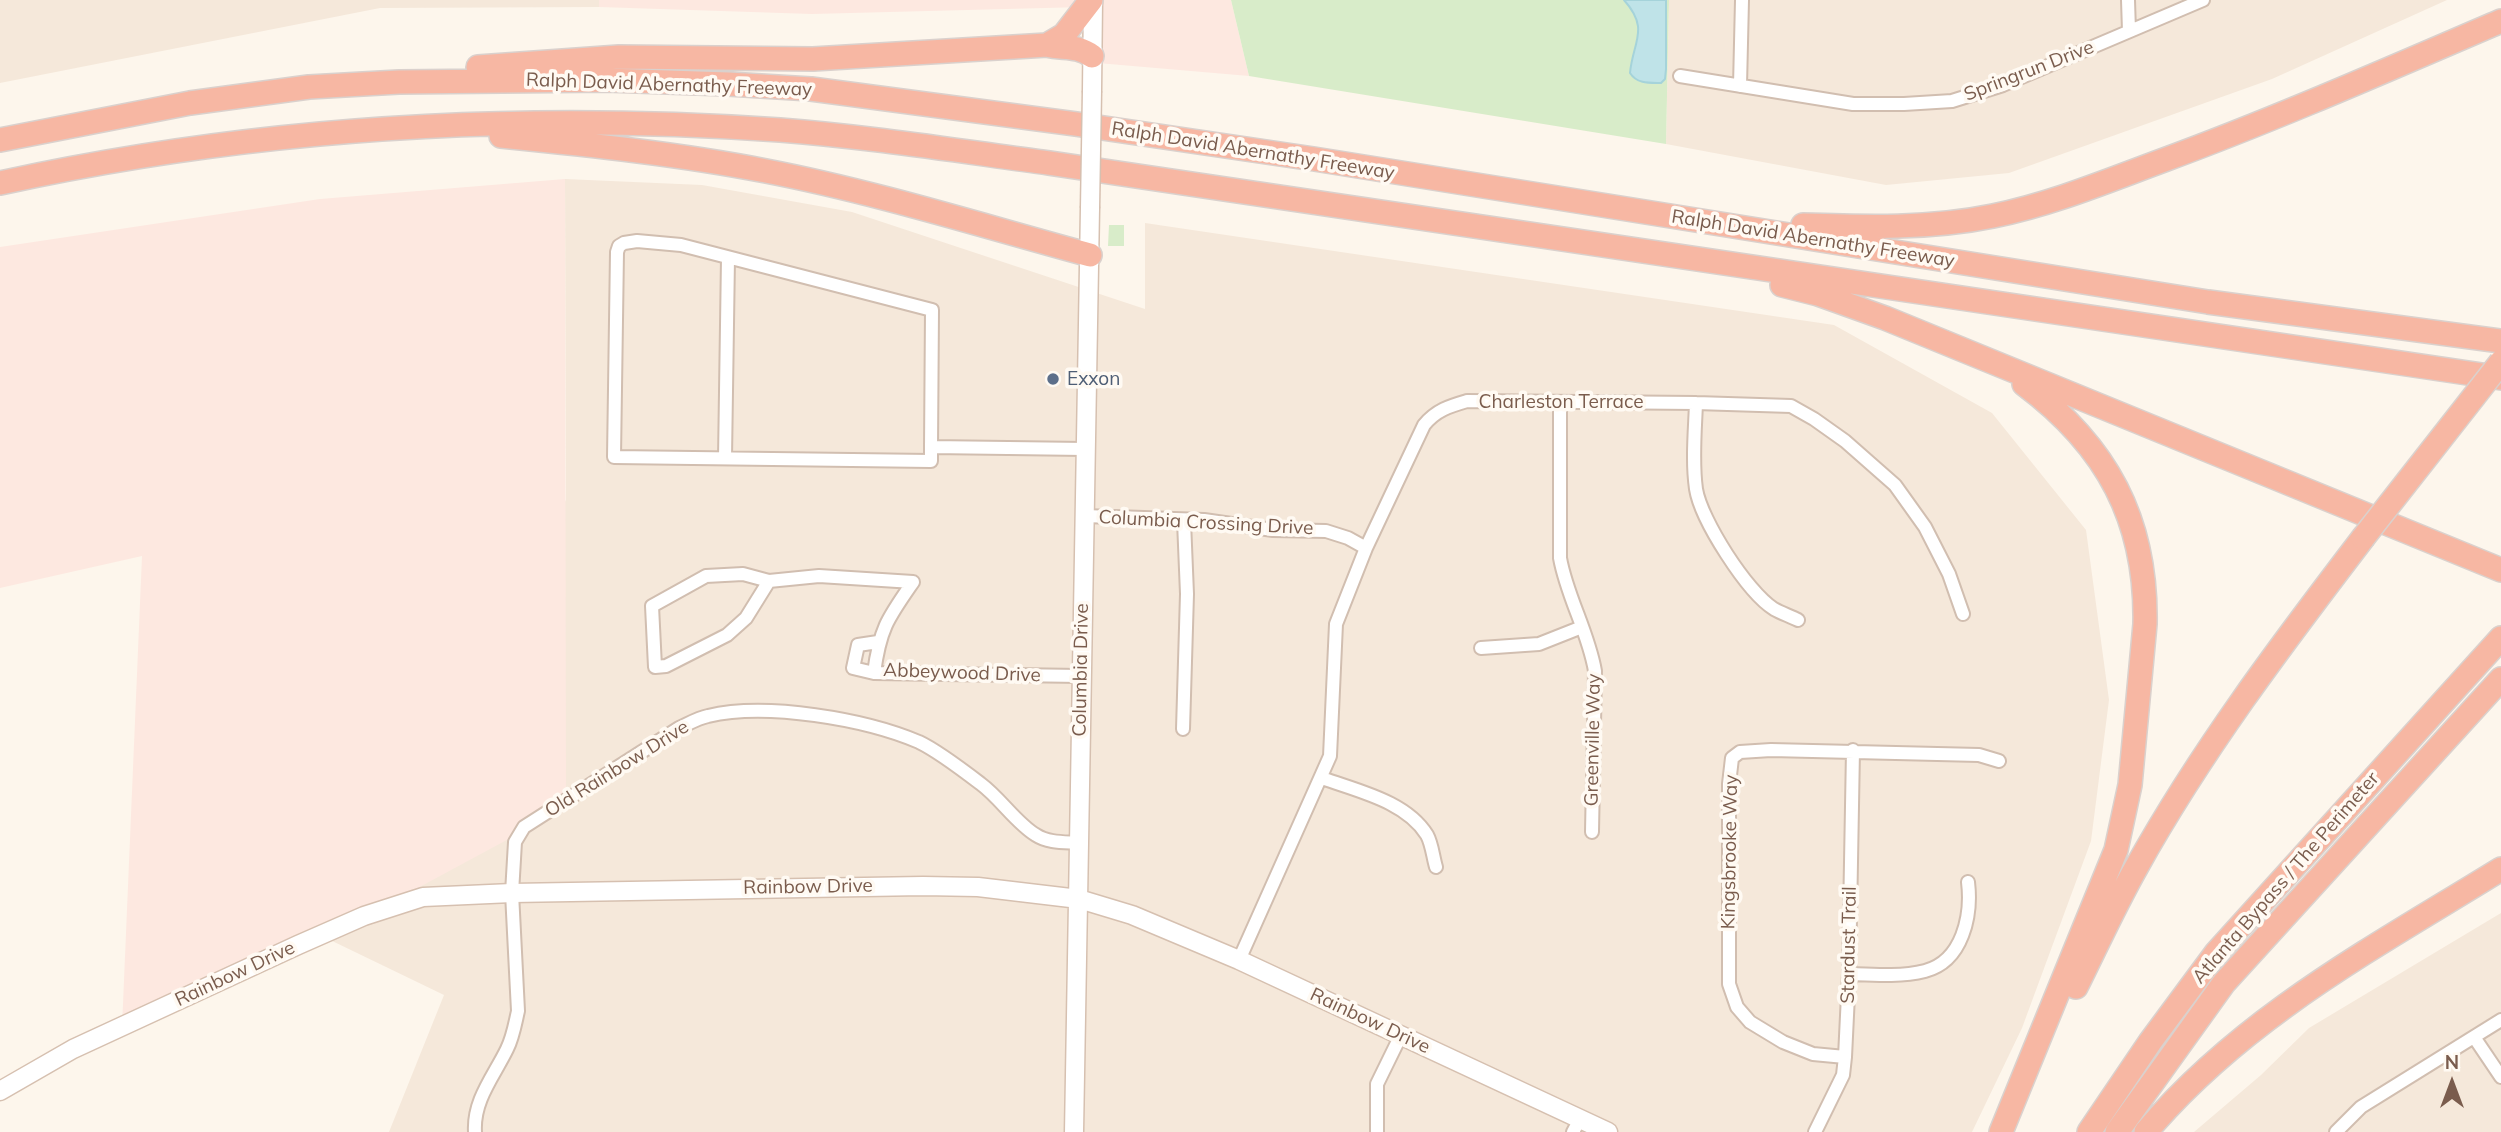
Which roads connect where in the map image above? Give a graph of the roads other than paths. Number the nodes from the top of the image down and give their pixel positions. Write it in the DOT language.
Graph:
graph roads {
  1 [pos="1092,0"];
  2 [pos="1742,0"];
  3 [pos="2128,0"];
  4 [pos="2203,0"];
  5 [pos="2501,21"];
  6 [pos="2129,31"];
  7 [pos="1047,45"];
  8 [pos="1092,56"];
  9 [pos="1681,76"];
  10 [pos="1740,86"];
  11 [pos="309,87"];
  12 [pos="401,128"];
  13 [pos="0,140"];
  14 [pos="0,183"];
  15 [pos="1713,223"];
  16 [pos="1501,230"];
  17 [pos="1090,255"];
  18 [pos="728,258"];
  19 [pos="2501,341"];
  20 [pos="1980,356"];
  21 [pos="2501,362"];
  22 [pos="2501,378"];
  23 [pos="1560,402"];
  24 [pos="1696,403"];
  25 [pos="1420,408"];
  26 [pos="1431,416"];
  27 [pos="931,447"];
  28 [pos="1085,449"];
  29 [pos="725,458"];
  30 [pos="1084,516"];
  31 [pos="1184,521"];
  32 [pos="1366,548"];
  33 [pos="2501,570"];
  34 [pos="769,581"];
  35 [pos="1962,614"];
  36 [pos="1798,620"];
  37 [pos="1582,627"];
  38 [pos="2501,638"];
  39 [pos="878,642"];
  40 [pos="1481,648"];
  41 [pos="874,673"];
  42 [pos="1080,677"];
  43 [pos="2501,679"];
  44 [pos="1183,729"];
  45 [pos="1853,750"];
  46 [pos="1998,761"];
  47 [pos="1322,778"];
  48 [pos="1592,832"];
  49 [pos="1078,842"];
  50 [pos="1436,867"];
  51 [pos="2501,869"];
  52 [pos="1968,882"];
  53 [pos="512,893"];
  54 [pos="1079,899"];
  55 [pos="1238,960"];
  56 [pos="1849,974"];
  57 [pos="2501,1020"];
  58 [pos="1401,1035"];
  59 [pos="2474,1037"];
  60 [pos="1845,1057"];
  61 [pos="2501,1077"];
  62 [pos="0,1091"];
  63 [pos="1577,1126"];
  64 [pos="475,1132"];
  65 [pos="1074,1132"];
  66 [pos="1377,1132"];
  67 [pos="1608,1132"];
  68 [pos="1815,1132"];
  69 [pos="2001,1132"];
  70 [pos="2007,1132"];
  71 [pos="2089,1132"];
  72 [pos="2117,1132"];
  73 [pos="2146,1132"];
  74 [pos="2336,1132"];
  1 -- 7 [label="highway"];
  1 -- 8 [label="street"];
  2 -- 10 [label="street"];
  3 -- 6 [label="street"];
  4 -- 6 [label="street, Springrun Drive"];
  5 -- 15 [label="highway"];
  6 -- 10 [label="street, Springrun Drive"];
  7 -- 8 [label="highway"];
  7 -- 11 [label="highway"];
  8 -- 17 [label="street, Columbia Drive, bridge"];
  9 -- 10 [label="street, Springrun Drive"];
  11 -- 13 [label="highway, Ralph David Abernathy Freeway"];
  11 -- 15 [label="highway, Ralph David Abernathy Freeway"];
  12 -- 14 [label="highway, Ralph David Abernathy Freeway"];
  12 -- 16 [label="highway, Ralph David Abernathy Freeway"];
  12 -- 17 [label="highway"];
  15 -- 19 [label="highway, Ralph David Abernathy Freeway"];
  16 -- 20 [label="highway"];
  16 -- 22 [label="highway, Ralph David Abernathy Freeway"];
  17 -- 28 [label="street, Columbia Drive"];
  18 -- 27 [label="street"];
  18 -- 29 [label="street"];
  18 -- 29 [label="street"];
  20 -- 33 [label="highway"];
  20 -- 69 [label="highway"];
  21 -- 70 [label="highway, bridge"];
  23 -- 24 [label="street, Charleston Terrace"];
  23 -- 26 [label="street, Charleston Terrace"];
  23 -- 37 [label="street, Greenville Way"];
  24 -- 35 [label="street, Charleston Terrace"];
  24 -- 36 [label="street"];
  25 -- 26 [label="street"];
  26 -- 32 [label="street"];
  27 -- 28 [label="street"];
  27 -- 29 [label="street"];
  28 -- 30 [label="street, Columbia Drive"];
  30 -- 31 [label="street, Columbia Crossing Drive"];
  30 -- 42 [label="street, Columbia Drive"];
  31 -- 32 [label="street, Columbia Crossing Drive"];
  31 -- 44 [label="street"];
  32 -- 47 [label="street"];
  34 -- 34 [label="street, Abbeywood Drive"];
  34 -- 39 [label="street, Abbeywood Drive"];
  37 -- 40 [label="street"];
  37 -- 48 [label="street, Greenville Way"];
  38 -- 71 [label="highway, Atlanta Bypass / The Perimeter"];
  39 -- 41 [label="street, Abbeywood Drive"];
  39 -- 41 [label="street"];
  41 -- 42 [label="street, Abbeywood Drive"];
  42 -- 49 [label="street, Columbia Drive"];
  43 -- 72 [label="highway, Atlanta Bypass / The Perimeter"];
  45 -- 46 [label="street, Kingsbrooke Way"];
  45 -- 56 [label="street, Stardust Trail"];
  45 -- 60 [label="street, Kingsbrooke Way"];
  47 -- 50 [label="street"];
  47 -- 55 [label="street"];
  49 -- 53 [label="street, Old Rainbow Drive"];
  49 -- 54 [label="street, Columbia Drive"];
  51 -- 73 [label="highway"];
  52 -- 56 [label="street"];
  53 -- 54 [label="street, Rainbow Drive"];
  53 -- 62 [label="street, Rainbow Drive"];
  53 -- 64 [label="street, Old Rainbow Drive"];
  54 -- 55 [label="street, Rainbow Drive"];
  54 -- 65 [label="street, Columbia Drive"];
  55 -- 58 [label="street, Rainbow Drive"];
  56 -- 60 [label="street, Stardust Trail"];
  57 -- 59 [label="street"];
  58 -- 63 [label="street, Rainbow Drive"];
  58 -- 66 [label="street"];
  59 -- 61 [label="street"];
  59 -- 74 [label="street"];
  60 -- 68 [label="street, Stardust Trail"];
  63 -- 67 [label="street, Rainbow Drive"];
}
